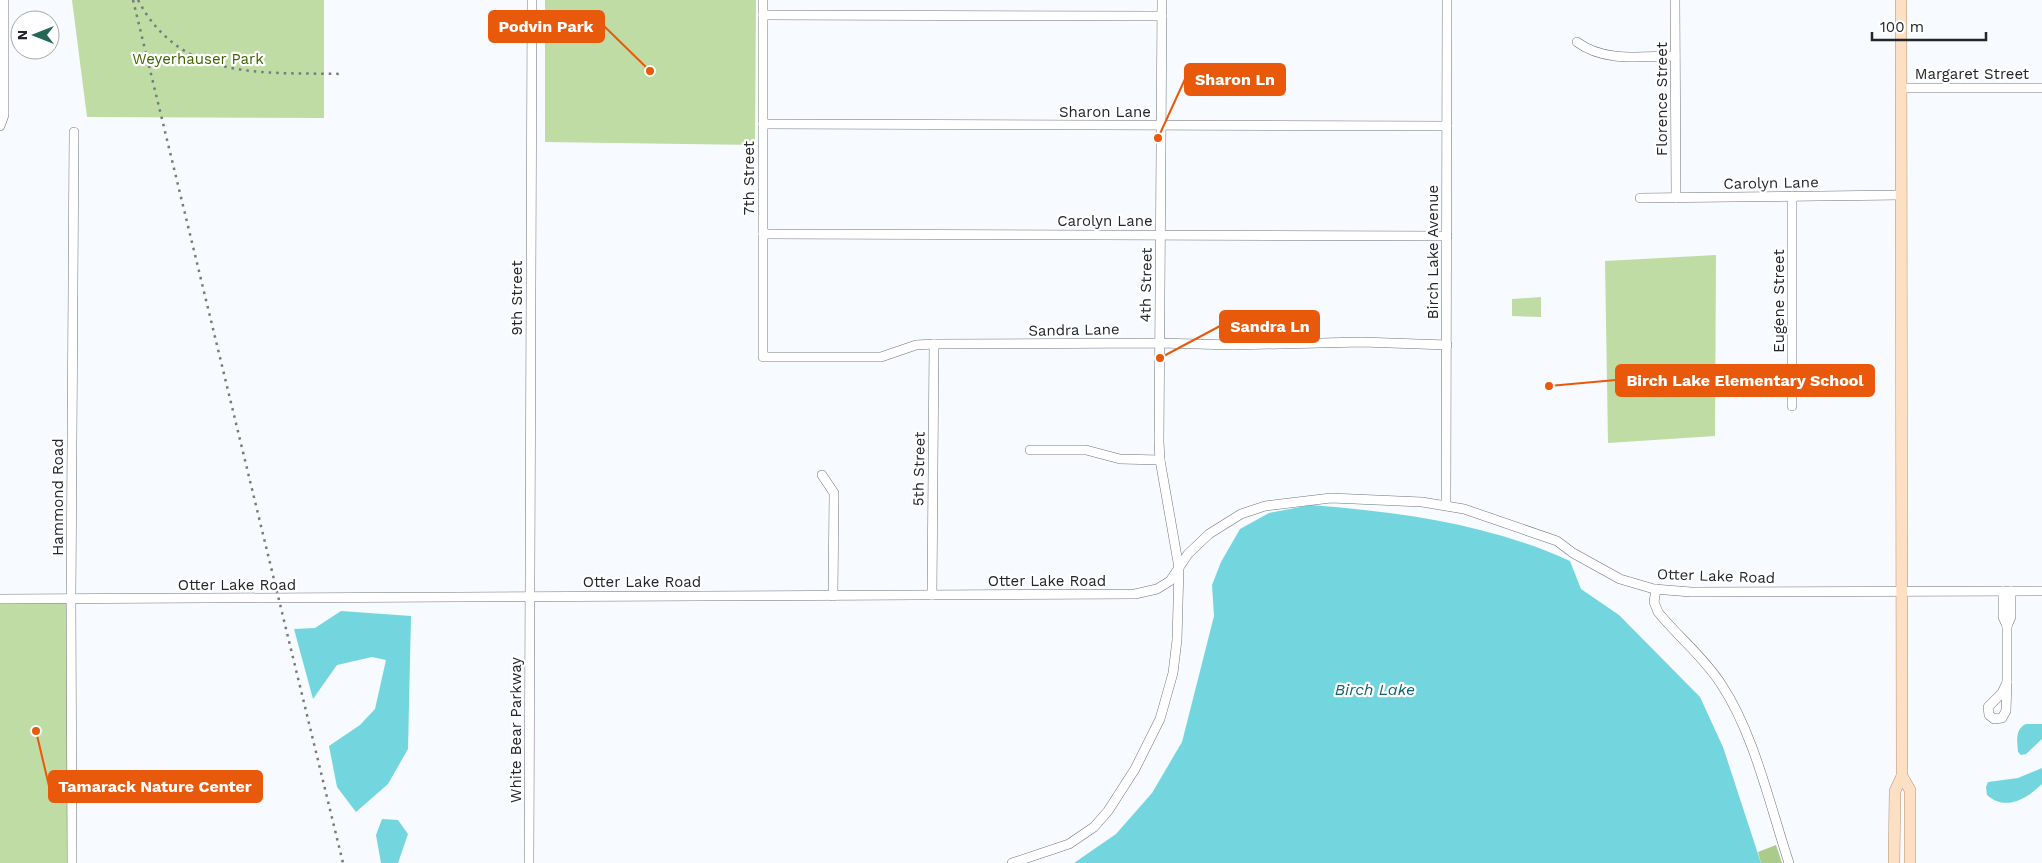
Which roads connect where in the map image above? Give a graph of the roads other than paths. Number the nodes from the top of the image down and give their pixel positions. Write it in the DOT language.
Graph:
graph roads {
  1 [pos="4,0"];
  2 [pos="532,0"];
  3 [pos="763,0"];
  4 [pos="1162,0"];
  5 [pos="1447,0"];
  6 [pos="1675,0"];
  7 [pos="1902,0"];
  8 [pos="763,15"];
  9 [pos="1162,16"];
  10 [pos="1577,42"];
  11 [pos="1675,56"];
  12 [pos="1902,88"];
  13 [pos="2042,88"];
  14 [pos="763,124"];
  15 [pos="1162,125"];
  16 [pos="0,126"];
  17 [pos="1447,126"];
  18 [pos="74,132"];
  19 [pos="1902,195"];
  20 [pos="1792,196"];
  21 [pos="1640,198"];
  22 [pos="1676,198"];
  23 [pos="763,234"];
  24 [pos="1161,235"];
  25 [pos="1447,236"];
  26 [pos="1159,343"];
  27 [pos="934,344"];
  28 [pos="1447,345"];
  29 [pos="763,357"];
  30 [pos="1792,406"];
  31 [pos="1030,450"];
  32 [pos="1160,460"];
  33 [pos="822,474"];
  34 [pos="1446,505"];
  35 [pos="1179,568"];
  36 [pos="1656,589"];
  37 [pos="1903,591"];
  38 [pos="2042,591"];
  39 [pos="2007,592"];
  40 [pos="932,595"];
  41 [pos="833,596"];
  42 [pos="530,597"];
  43 [pos="0,599"];
  44 [pos="71,599"];
  45 [pos="2007,682"];
  46 [pos="1902,776"];
  47 [pos="72,863"];
  48 [pos="529,863"];
  49 [pos="1012,863"];
  50 [pos="1789,863"];
  51 [pos="1894,863"];
  52 [pos="1910,863"];
  1 -- 16 [label="street"];
  2 -- 42 [label="street, 9th Street"];
  3 -- 8 [label="street, 7th Street"];
  4 -- 9 [label="street, 4th Street"];
  5 -- 17 [label="street, Birch Lake Avenue"];
  6 -- 11 [label="street, Florence Street"];
  7 -- 12 [label="main road"];
  8 -- 9 [label="street"];
  8 -- 14 [label="street, 7th Street"];
  9 -- 15 [label="street, 4th Street"];
  10 -- 11 [label="street"];
  11 -- 22 [label="street, Florence Street"];
  12 -- 13 [label="street, Margaret Street"];
  12 -- 19 [label="main road"];
  14 -- 15 [label="street, Sharon Lane"];
  14 -- 23 [label="street, 7th Street"];
  15 -- 17 [label="street, Sharon Lane"];
  15 -- 24 [label="street, 4th Street"];
  17 -- 25 [label="street, Birch Lake Avenue"];
  18 -- 44 [label="street, Hammond Road"];
  19 -- 20 [label="street, Carolyn Lane"];
  19 -- 37 [label="main road"];
  20 -- 22 [label="street, Carolyn Lane"];
  20 -- 30 [label="street, Eugene Street"];
  21 -- 22 [label="street, Carolyn Lane"];
  23 -- 24 [label="street, Carolyn Lane"];
  23 -- 29 [label="street, 7th Street"];
  24 -- 25 [label="street, Carolyn Lane"];
  24 -- 26 [label="street, 4th Street"];
  25 -- 28 [label="street, Birch Lake Avenue"];
  26 -- 27 [label="street, Sandra Lane"];
  26 -- 28 [label="street, Sandra Lane"];
  26 -- 32 [label="street, 4th Street"];
  27 -- 29 [label="street, Sandra Lane"];
  27 -- 40 [label="street, 5th Street"];
  28 -- 34 [label="street, Birch Lake Avenue"];
  31 -- 32 [label="street"];
  32 -- 35 [label="street, 4th Street"];
  33 -- 41 [label="street"];
  34 -- 35 [label="street, Otter Lake Road"];
  34 -- 36 [label="street, Otter Lake Road"];
  35 -- 40 [label="street, Otter Lake Road"];
  35 -- 49 [label="street, 4th Street"];
  36 -- 37 [label="street, Otter Lake Road"];
  36 -- 50 [label="street"];
  37 -- 39 [label="street, Otter Lake Road"];
  37 -- 46 [label="main road"];
  38 -- 39 [label="street, Otter Lake Road"];
  39 -- 45 [label="street"];
  40 -- 41 [label="street, Otter Lake Road"];
  41 -- 42 [label="street, Otter Lake Road"];
  42 -- 44 [label="street, Otter Lake Road"];
  42 -- 48 [label="street, White Bear Parkway"];
  43 -- 44 [label="street, Otter Lake Road"];
  44 -- 47 [label="street, Hammond Road"];
  46 -- 51 [label="main road"];
  46 -- 52 [label="main road"];
}
